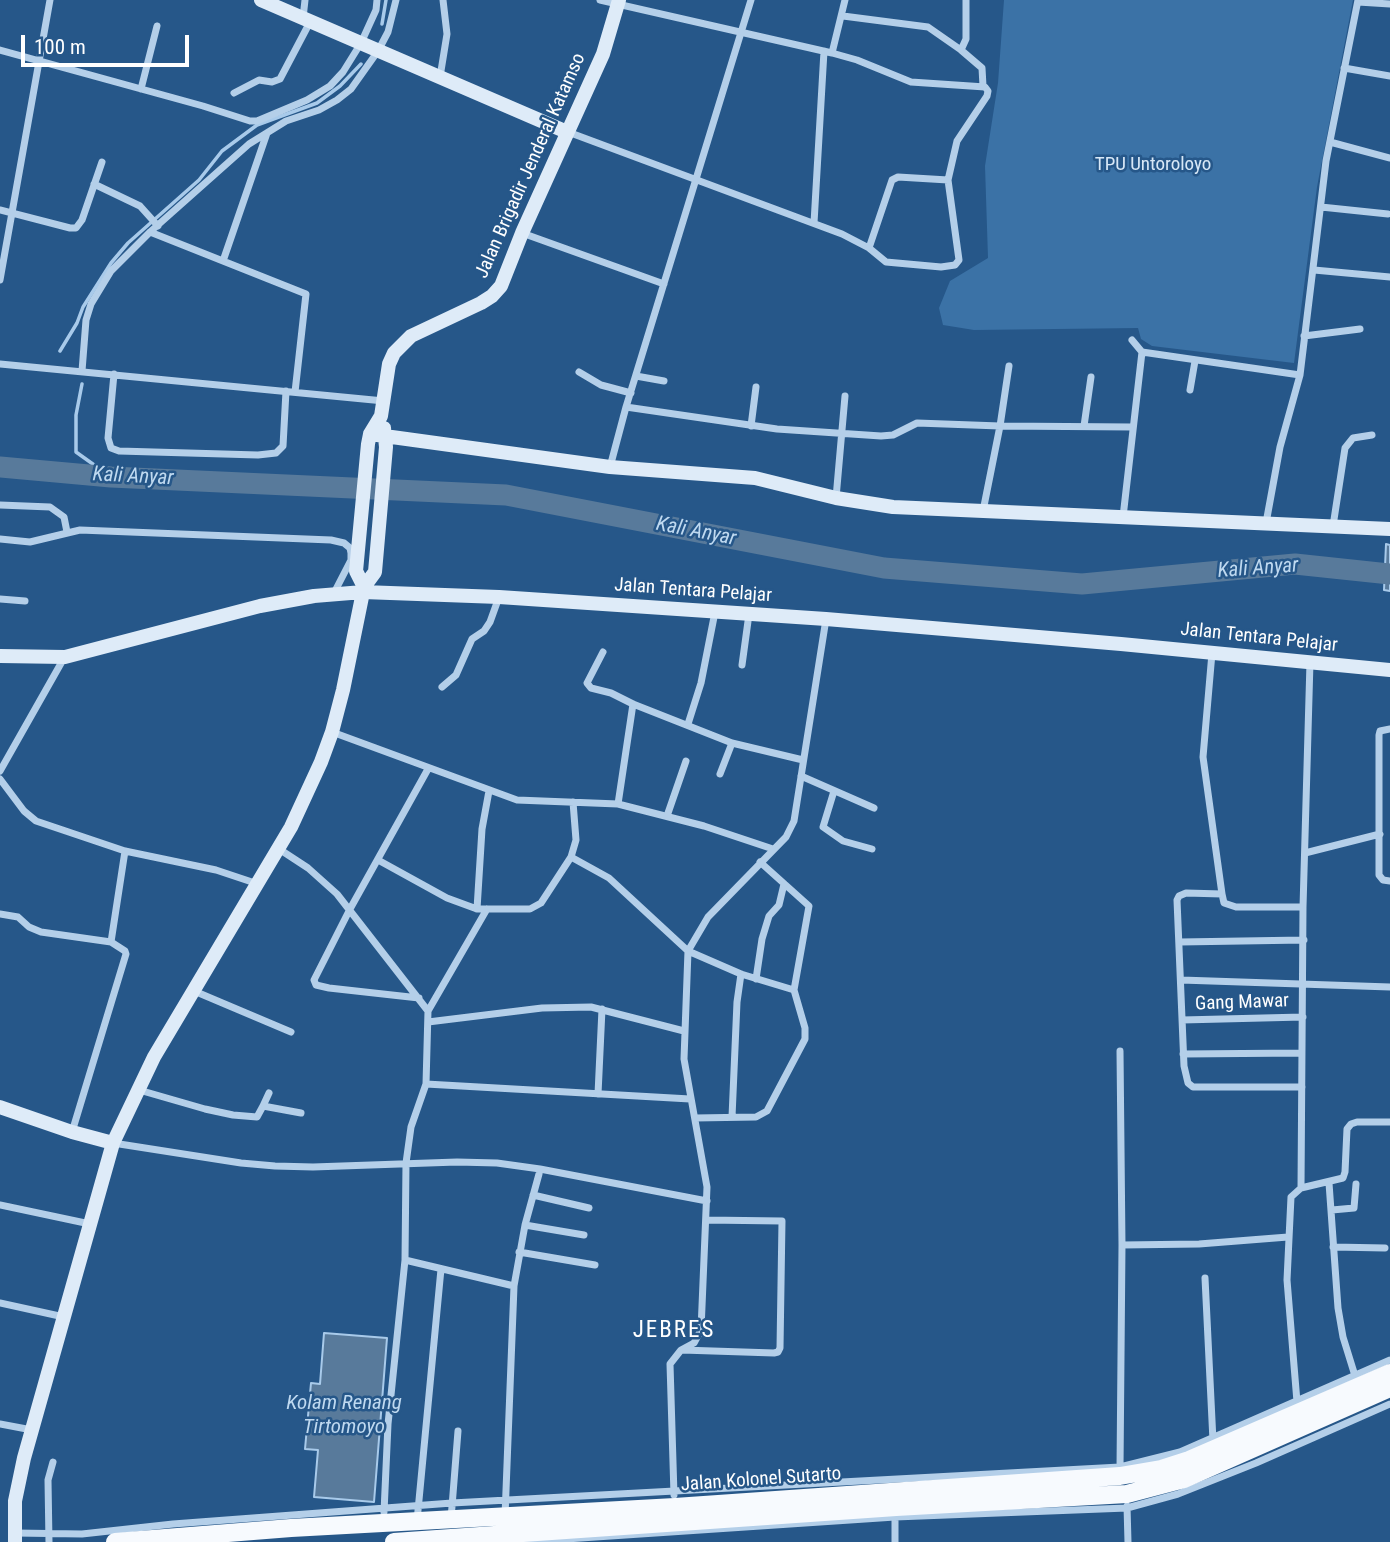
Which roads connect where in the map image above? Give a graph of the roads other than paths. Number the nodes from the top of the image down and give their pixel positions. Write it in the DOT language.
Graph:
graph roads {
  1 [pos="50,0"];
  2 [pos="261,0"];
  3 [pos="305,0"];
  4 [pos="377,0"];
  5 [pos="396,0"];
  6 [pos="443,0"];
  7 [pos="600,0"];
  8 [pos="751,0"];
  9 [pos="845,0"];
  10 [pos="967,0"];
  11 [pos="1358,1"];
  12 [pos="618,2"];
  13 [pos="1390,4"];
  14 [pos="843,16"];
  15 [pos="307,20"];
  16 [pos="157,26"];
  17 [pos="741,34"];
  18 [pos="362,44"];
  19 [pos="0,50"];
  20 [pos="961,50"];
  21 [pos="378,51"];
  22 [pos="828,52"];
  23 [pos="40,61"];
  24 [pos="1344,68"];
  25 [pos="1390,76"];
  26 [pos="440,77"];
  27 [pos="983,86"];
  28 [pos="141,89"];
  29 [pos="234,93"];
  30 [pos="268,126"];
  31 [pos="568,132"];
  32 [pos="1330,142"];
  33 [pos="1390,158"];
  34 [pos="102,162"];
  35 [pos="697,179"];
  36 [pos="948,180"];
  37 [pos="94,184"];
  38 [pos="1321,207"];
  39 [pos="0,210"];
  40 [pos="11,213"];
  41 [pos="1388,214"];
  42 [pos="814,223"];
  43 [pos="157,224"];
  44 [pos="150,232"];
  45 [pos="522,233"];
  46 [pos="869,248"];
  47 [pos="223,261"];
  48 [pos="1314,270"];
  49 [pos="1390,276"];
  50 [pos="0,280"];
  51 [pos="664,284"];
  52 [pos="1360,329"];
  53 [pos="1304,336"];
  54 [pos="1132,340"];
  55 [pos="1142,352"];
  56 [pos="1195,361"];
  57 [pos="0,364"];
  58 [pos="1009,366"];
  59 [pos="82,371"];
  60 [pos="579,372"];
  61 [pos="114,374"];
  62 [pos="1300,375"];
  63 [pos="636,376"];
  64 [pos="1091,377"];
  65 [pos="664,381"];
  66 [pos="756,387"];
  67 [pos="1191,390"];
  68 [pos="286,391"];
  69 [pos="295,392"];
  70 [pos="631,393"];
  71 [pos="845,396"];
  72 [pos="384,401"];
  73 [pos="626,407"];
  74 [pos="381,416"];
  75 [pos="751,426"];
  76 [pos="1000,426"];
  77 [pos="1084,426"];
  78 [pos="1132,427"];
  79 [pos="842,433"];
  80 [pos="1371,435"];
  81 [pos="369,439"];
  82 [pos="386,441"];
  83 [pos="610,467"];
  84 [pos="836,498"];
  85 [pos="0,505"];
  86 [pos="983,511"];
  87 [pos="1123,517"];
  88 [pos="1266,523"];
  89 [pos="1333,526"];
  90 [pos="1390,528"];
  91 [pos="67,532"];
  92 [pos="0,539"];
  93 [pos="364,590"];
  94 [pos="333,594"];
  95 [pos="499,597"];
  96 [pos="0,599"];
  97 [pos="25,601"];
  98 [pos="715,612"];
  99 [pos="749,614"];
  100 [pos="826,619"];
  101 [pos="603,652"];
  102 [pos="1212,653"];
  103 [pos="0,656"];
  104 [pos="65,657"];
  105 [pos="1310,662"];
  106 [pos="742,665"];
  107 [pos="1390,670"];
  108 [pos="442,687"];
  109 [pos="633,704"];
  110 [pos="688,724"];
  111 [pos="1390,729"];
  112 [pos="332,732"];
  113 [pos="732,743"];
  114 [pos="803,760"];
  115 [pos="686,761"];
  116 [pos="428,769"];
  117 [pos="0,771"];
  118 [pos="720,774"];
  119 [pos="801,776"];
  120 [pos="0,779"];
  121 [pos="1390,783"];
  122 [pos="1380,784"];
  123 [pos="489,791"];
  124 [pos="834,791"];
  125 [pos="573,802"];
  126 [pos="618,804"];
  127 [pos="874,808"];
  128 [pos="667,816"];
  129 [pos="1380,834"];
  130 [pos="279,849"];
  131 [pos="773,849"];
  132 [pos="872,849"];
  133 [pos="125,851"];
  134 [pos="1305,853"];
  135 [pos="571,857"];
  136 [pos="379,860"];
  137 [pos="760,862"];
  138 [pos="1390,880"];
  139 [pos="259,884"];
  140 [pos="784,884"];
  141 [pos="1222,894"];
  142 [pos="1303,907"];
  143 [pos="350,909"];
  144 [pos="477,909"];
  145 [pos="487,909"];
  146 [pos="0,914"];
  147 [pos="1304,940"];
  148 [pos="111,942"];
  149 [pos="1180,942"];
  150 [pos="688,951"];
  151 [pos="741,974"];
  152 [pos="756,979"];
  153 [pos="1181,980"];
  154 [pos="1303,982"];
  155 [pos="1390,987"];
  156 [pos="794,989"];
  157 [pos="193,991"];
  158 [pos="419,998"];
  159 [pos="602,1009"];
  160 [pos="428,1011"];
  161 [pos="1303,1017"];
  162 [pos="1182,1020"];
  163 [pos="428,1022"];
  164 [pos="684,1031"];
  165 [pos="291,1032"];
  166 [pos="1120,1051"];
  167 [pos="1302,1053"];
  168 [pos="1183,1054"];
  169 [pos="426,1084"];
  170 [pos="1302,1087"];
  171 [pos="139,1089"];
  172 [pos="269,1093"];
  173 [pos="598,1094"];
  174 [pos="690,1099"];
  175 [pos="263,1106"];
  176 [pos="0,1107"];
  177 [pos="301,1113"];
  178 [pos="732,1117"];
  179 [pos="695,1118"];
  180 [pos="1390,1122"];
  181 [pos="72,1132"];
  182 [pos="113,1143"];
  183 [pos="406,1163"];
  184 [pos="539,1174"];
  185 [pos="1329,1183"];
  186 [pos="1356,1184"];
  187 [pos="1301,1188"];
  188 [pos="533,1195"];
  189 [pos="707,1201"];
  190 [pos="0,1205"];
  191 [pos="589,1208"];
  192 [pos="1332,1210"];
  193 [pos="706,1220"];
  194 [pos="90,1224"];
  195 [pos="525,1225"];
  196 [pos="584,1235"];
  197 [pos="1288,1237"];
  198 [pos="1122,1245"];
  199 [pos="1333,1247"];
  200 [pos="1385,1248"];
  201 [pos="519,1252"];
  202 [pos="405,1260"];
  203 [pos="596,1265"];
  204 [pos="442,1269"];
  205 [pos="1205,1278"];
  206 [pos="514,1286"];
  207 [pos="0,1303"];
  208 [pos="65,1317"];
  209 [pos="681,1350"];
  210 [pos="1390,1360"];
  211 [pos="1390,1373"];
  212 [pos="1357,1381"];
  213 [pos="1390,1388"];
  214 [pos="1390,1404"];
  215 [pos="1299,1407"];
  216 [pos="0,1424"];
  217 [pos="32,1430"];
  218 [pos="458,1431"];
  219 [pos="1214,1443"];
  220 [pos="53,1462"];
  221 [pos="1120,1471"];
  222 [pos="891,1499"];
  223 [pos="1127,1501"];
  224 [pos="675,1508"];
  225 [pos="795,1508"];
  226 [pos="505,1509"];
  227 [pos="452,1512"];
  228 [pos="418,1514"];
  229 [pos="383,1516"];
  230 [pos="694,1526"];
  231 [pos="15,1537"];
  232 [pos="49,1538"];
  233 [pos="120,1539"];
  234 [pos="607,1539"];
  235 [pos="394,1542"];
  236 [pos="521,1542"];
  237 [pos="693,1542"];
  238 [pos="895,1542"];
  239 [pos="1128,1542"];
  1 -- 23 [label="street"];
  2 -- 15 [label="main road"];
  3 -- 15 [label="street"];
  4 -- 18 [label="street"];
  5 -- 21 [label="street"];
  6 -- 26 [label="street"];
  7 -- 12 [label="street"];
  8 -- 17 [label="street"];
  9 -- 14 [label="street"];
  10 -- 20 [label="street"];
  11 -- 13 [label="street"];
  11 -- 24 [label="street"];
  12 -- 17 [label="street"];
  12 -- 31 [label="main road, Jalan Brigadir Jenderal Katamso"];
  14 -- 20 [label="street"];
  14 -- 22 [label="street"];
  15 -- 18 [label="main road"];
  15 -- 29 [label="street"];
  16 -- 28 [label="street"];
  17 -- 22 [label="street"];
  17 -- 35 [label="street"];
  18 -- 21 [label="main road"];
  18 -- 30 [label="street"];
  19 -- 23 [label="street"];
  20 -- 27 [label="street"];
  21 -- 26 [label="main road"];
  21 -- 30 [label="street"];
  22 -- 27 [label="street"];
  22 -- 42 [label="street"];
  23 -- 28 [label="street"];
  23 -- 40 [label="street"];
  24 -- 25 [label="street"];
  24 -- 32 [label="street"];
  26 -- 31 [label="main road"];
  27 -- 36 [label="street"];
  28 -- 30 [label="street"];
  30 -- 43 [label="street"];
  30 -- 47 [label="street"];
  31 -- 35 [label="street"];
  31 -- 45 [label="main road, Jalan Brigadir Jenderal Katamso"];
  32 -- 33 [label="street"];
  32 -- 38 [label="street"];
  34 -- 37 [label="street"];
  35 -- 42 [label="street"];
  35 -- 51 [label="street"];
  36 -- 46 [label="street"];
  36 -- 46 [label="street"];
  37 -- 40 [label="street"];
  37 -- 43 [label="street"];
  38 -- 41 [label="street"];
  38 -- 48 [label="street"];
  39 -- 40 [label="street"];
  40 -- 50 [label="street"];
  42 -- 46 [label="street"];
  43 -- 44 [label="street"];
  44 -- 47 [label="street"];
  44 -- 59 [label="street"];
  45 -- 51 [label="street"];
  45 -- 72 [label="main road, Jalan Brigadir Jenderal Katamso"];
  47 -- 69 [label="street"];
  48 -- 49 [label="street"];
  48 -- 53 [label="street"];
  51 -- 63 [label="street"];
  52 -- 53 [label="street"];
  53 -- 62 [label="street"];
  54 -- 55 [label="street"];
  55 -- 56 [label="street"];
  55 -- 78 [label="street"];
  56 -- 62 [label="street"];
  56 -- 67 [label="street"];
  57 -- 59 [label="street"];
  58 -- 76 [label="street"];
  59 -- 61 [label="street"];
  60 -- 70 [label="street"];
  61 -- 68 [label="street"];
  61 -- 68 [label="street"];
  62 -- 88 [label="street"];
  63 -- 65 [label="street"];
  63 -- 70 [label="street"];
  64 -- 77 [label="street"];
  66 -- 75 [label="street"];
  68 -- 69 [label="street"];
  69 -- 72 [label="street"];
  70 -- 73 [label="street"];
  71 -- 79 [label="street"];
  72 -- 74 [label="main road, Jalan Brigadir Jenderal Katamso"];
  73 -- 75 [label="street"];
  73 -- 83 [label="street"];
  74 -- 81 [label="main road"];
  74 -- 82 [label="main road"];
  75 -- 79 [label="street"];
  76 -- 77 [label="street"];
  76 -- 79 [label="street"];
  76 -- 86 [label="street"];
  77 -- 78 [label="street"];
  78 -- 87 [label="street"];
  79 -- 84 [label="street"];
  80 -- 89 [label="street"];
  81 -- 82 [label="main road"];
  81 -- 93 [label="main road"];
  82 -- 83 [label="main road"];
  82 -- 93 [label="main road"];
  83 -- 84 [label="main road"];
  84 -- 86 [label="main road"];
  85 -- 91 [label="street"];
  86 -- 87 [label="main road"];
  87 -- 88 [label="main road"];
  88 -- 89 [label="main road"];
  89 -- 90 [label="main road"];
  91 -- 92 [label="street"];
  91 -- 94 [label="street"];
  93 -- 94 [label="main road, Jalan Tentara Pelajar"];
  93 -- 95 [label="main road, Jalan Tentara Pelajar"];
  93 -- 112 [label="main road"];
  94 -- 104 [label="main road, Jalan Tentara Pelajar"];
  95 -- 98 [label="main road, Jalan Tentara Pelajar"];
  95 -- 108 [label="street"];
  96 -- 97 [label="street"];
  98 -- 99 [label="main road, Jalan Tentara Pelajar"];
  98 -- 110 [label="street"];
  99 -- 100 [label="main road, Jalan Tentara Pelajar"];
  99 -- 106 [label="street"];
  100 -- 102 [label="main road, Jalan Tentara Pelajar"];
  100 -- 114 [label="street"];
  101 -- 109 [label="street"];
  102 -- 105 [label="main road, Jalan Tentara Pelajar"];
  102 -- 141 [label="street"];
  103 -- 104 [label="main road, Jalan Tentara Pelajar"];
  104 -- 117 [label="street"];
  105 -- 107 [label="main road, Jalan Tentara Pelajar"];
  105 -- 134 [label="street"];
  109 -- 110 [label="street"];
  109 -- 126 [label="street"];
  110 -- 113 [label="street"];
  111 -- 122 [label="street"];
  112 -- 116 [label="street"];
  112 -- 130 [label="main road"];
  113 -- 114 [label="street"];
  113 -- 118 [label="street"];
  114 -- 119 [label="street"];
  115 -- 128 [label="street"];
  116 -- 123 [label="street"];
  116 -- 136 [label="street"];
  119 -- 124 [label="street"];
  119 -- 131 [label="street"];
  120 -- 133 [label="street"];
  121 -- 122 [label="street"];
  122 -- 129 [label="street"];
  123 -- 125 [label="street"];
  123 -- 144 [label="street"];
  124 -- 127 [label="street"];
  124 -- 132 [label="street"];
  125 -- 126 [label="street"];
  125 -- 135 [label="street"];
  126 -- 128 [label="street"];
  128 -- 131 [label="street"];
  129 -- 134 [label="street"];
  129 -- 138 [label="street"];
  130 -- 139 [label="main road"];
  130 -- 143 [label="street"];
  131 -- 137 [label="street"];
  133 -- 139 [label="street"];
  133 -- 148 [label="street"];
  134 -- 142 [label="street"];
  135 -- 145 [label="street"];
  135 -- 150 [label="street"];
  136 -- 143 [label="street"];
  136 -- 144 [label="street"];
  137 -- 140 [label="street"];
  137 -- 150 [label="street"];
  139 -- 157 [label="main road"];
  140 -- 152 [label="street"];
  140 -- 156 [label="street"];
  141 -- 142 [label="street"];
  141 -- 149 [label="street"];
  142 -- 147 [label="street"];
  143 -- 158 [label="street"];
  143 -- 158 [label="street"];
  144 -- 145 [label="street"];
  145 -- 160 [label="street"];
  146 -- 148 [label="street"];
  147 -- 149 [label="street"];
  147 -- 154 [label="street"];
  148 -- 181 [label="street"];
  149 -- 153 [label="street"];
  150 -- 151 [label="street"];
  150 -- 164 [label="street"];
  151 -- 152 [label="street"];
  151 -- 178 [label="street"];
  152 -- 156 [label="street"];
  153 -- 154 [label="street"];
  153 -- 162 [label="street"];
  154 -- 155 [label="street"];
  154 -- 161 [label="street"];
  156 -- 178 [label="street"];
  157 -- 165 [label="street"];
  157 -- 171 [label="main road"];
  158 -- 160 [label="street"];
  159 -- 163 [label="street"];
  159 -- 164 [label="street"];
  159 -- 173 [label="street"];
  160 -- 163 [label="street"];
  161 -- 162 [label="street, Gang Mawar"];
  161 -- 167 [label="street"];
  162 -- 168 [label="street"];
  163 -- 169 [label="street"];
  164 -- 174 [label="street"];
  166 -- 198 [label="street"];
  167 -- 168 [label="street"];
  167 -- 170 [label="street"];
  168 -- 170 [label="street"];
  169 -- 173 [label="street"];
  169 -- 183 [label="street"];
  170 -- 187 [label="street"];
  171 -- 175 [label="street"];
  171 -- 182 [label="main road"];
  172 -- 175 [label="street"];
  173 -- 174 [label="street"];
  174 -- 179 [label="street"];
  175 -- 177 [label="street"];
  176 -- 181 [label="main road"];
  178 -- 179 [label="street"];
  179 -- 189 [label="street"];
  180 -- 185 [label="street"];
  181 -- 182 [label="main road"];
  182 -- 183 [label="street"];
  182 -- 194 [label="main road"];
  183 -- 189 [label="street"];
  183 -- 202 [label="street"];
  184 -- 188 [label="street"];
  185 -- 187 [label="street"];
  185 -- 192 [label="street"];
  186 -- 192 [label="street"];
  187 -- 197 [label="street"];
  188 -- 191 [label="street"];
  188 -- 195 [label="street"];
  189 -- 193 [label="street"];
  190 -- 194 [label="street"];
  192 -- 199 [label="street"];
  193 -- 209 [label="street"];
  193 -- 209 [label="street"];
  194 -- 208 [label="main road"];
  195 -- 196 [label="street"];
  195 -- 201 [label="street"];
  197 -- 198 [label="street"];
  197 -- 215 [label="street"];
  198 -- 221 [label="street"];
  199 -- 200 [label="street"];
  199 -- 212 [label="street"];
  201 -- 203 [label="street"];
  201 -- 206 [label="street"];
  202 -- 204 [label="street"];
  202 -- 229 [label="street"];
  204 -- 206 [label="street"];
  204 -- 228 [label="street"];
  205 -- 219 [label="street"];
  206 -- 226 [label="street"];
  207 -- 208 [label="street"];
  208 -- 217 [label="main road"];
  209 -- 224 [label="street"];
  210 -- 212 [label="street"];
  211 -- 212 [label="main road, Jalan Kolonel Sutarto"];
  212 -- 215 [label="main road, Jalan Kolonel Sutarto"];
  213 -- 223 [label="main road, Jalan Kolonel Sutarto"];
  214 -- 223 [label="street"];
  215 -- 219 [label="main road, Jalan Kolonel Sutarto"];
  216 -- 217 [label="street"];
  217 -- 231 [label="main road"];
  218 -- 227 [label="street"];
  219 -- 221 [label="main road, Jalan Kolonel Sutarto"];
  220 -- 232 [label="street"];
  221 -- 222 [label="main road, Jalan Kolonel Sutarto"];
  222 -- 223 [label="main road, Jalan Kolonel Sutarto"];
  222 -- 225 [label="main road, Jalan Kolonel Sutarto"];
  222 -- 225 [label="street"];
  222 -- 238 [label="street"];
  223 -- 239 [label="street"];
  224 -- 225 [label="main road, Jalan Kolonel Sutarto"];
  224 -- 226 [label="main road, Jalan Kolonel Sutarto"];
  224 -- 230 [label="main road, Jalan Kolonel Sutarto"];
  224 -- 235 [label="main road, Jalan Kolonel Sutarto"];
  225 -- 230 [label="main road, Jalan Kolonel Sutarto"];
  226 -- 227 [label="main road, Jalan Kolonel Sutarto"];
  227 -- 228 [label="main road, Jalan Kolonel Sutarto"];
  228 -- 229 [label="main road, Jalan Kolonel Sutarto"];
  229 -- 233 [label="main road, Jalan Kolonel Sutarto"];
  230 -- 234 [label="street"];
  230 -- 237 [label="street"];
  231 -- 232 [label="street"];
  232 -- 233 [label="street"];
  234 -- 236 [label="street"];
}
